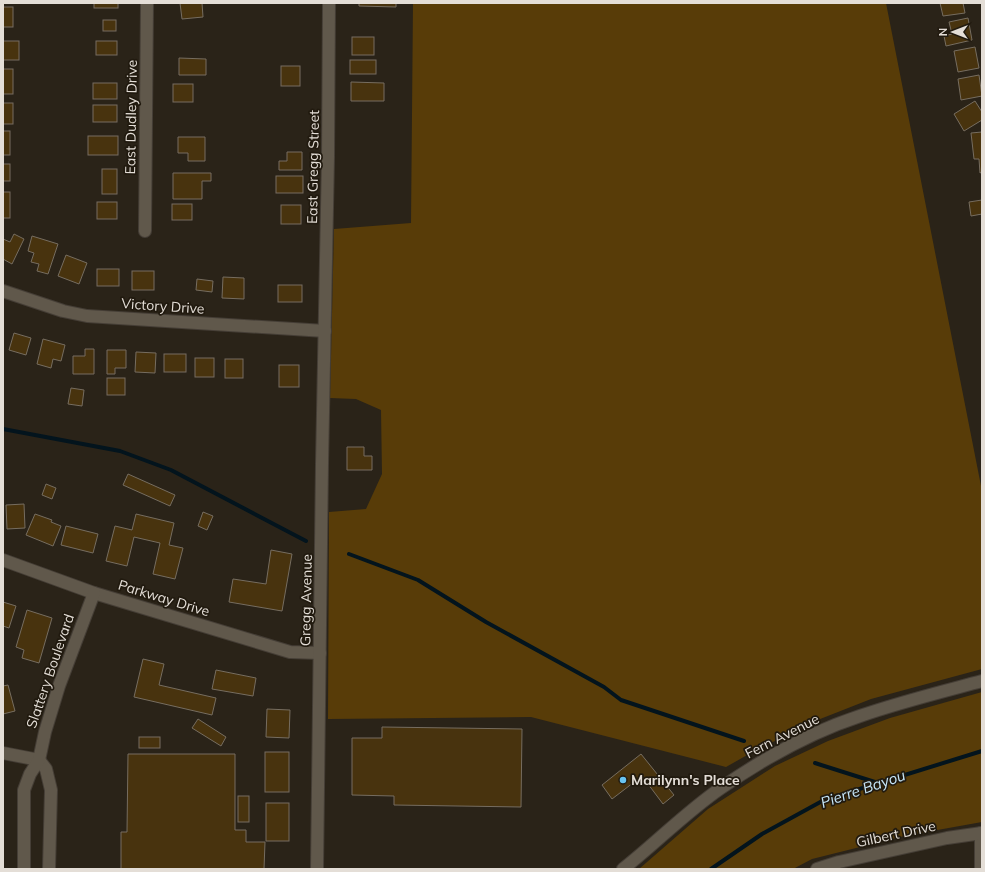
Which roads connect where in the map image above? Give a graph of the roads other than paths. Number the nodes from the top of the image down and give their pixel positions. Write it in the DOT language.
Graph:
graph roads {
  1 [pos="147,3"];
  2 [pos="329,3"];
  3 [pos="145,231"];
  4 [pos="3,291"];
  5 [pos="325,332"];
  6 [pos="3,560"];
  7 [pos="94,593"];
  8 [pos="320,653"];
  9 [pos="982,681"];
  10 [pos="3,753"];
  11 [pos="39,760"];
  12 [pos="981,833"];
  13 [pos="24,869"];
  14 [pos="49,869"];
  15 [pos="317,869"];
  16 [pos="623,869"];
  17 [pos="817,869"];
  18 [pos="981,869"];
  1 -- 3 [label="street, East Dudley Drive"];
  2 -- 5 [label="street, East Gregg Street"];
  4 -- 5 [label="street, Victory Drive"];
  5 -- 8 [label="street, Gregg Avenue"];
  6 -- 7 [label="street, Parkway Drive"];
  7 -- 8 [label="street, Parkway Drive"];
  7 -- 11 [label="street, Slattery Boulevard"];
  8 -- 15 [label="street, Gregg Avenue"];
  9 -- 16 [label="street, Fern Avenue"];
  10 -- 11 [label="street"];
  11 -- 13 [label="street, Slattery Boulevard"];
  11 -- 14 [label="street"];
  12 -- 17 [label="street, Gilbert Drive"];
  12 -- 18 [label="street"];
}
